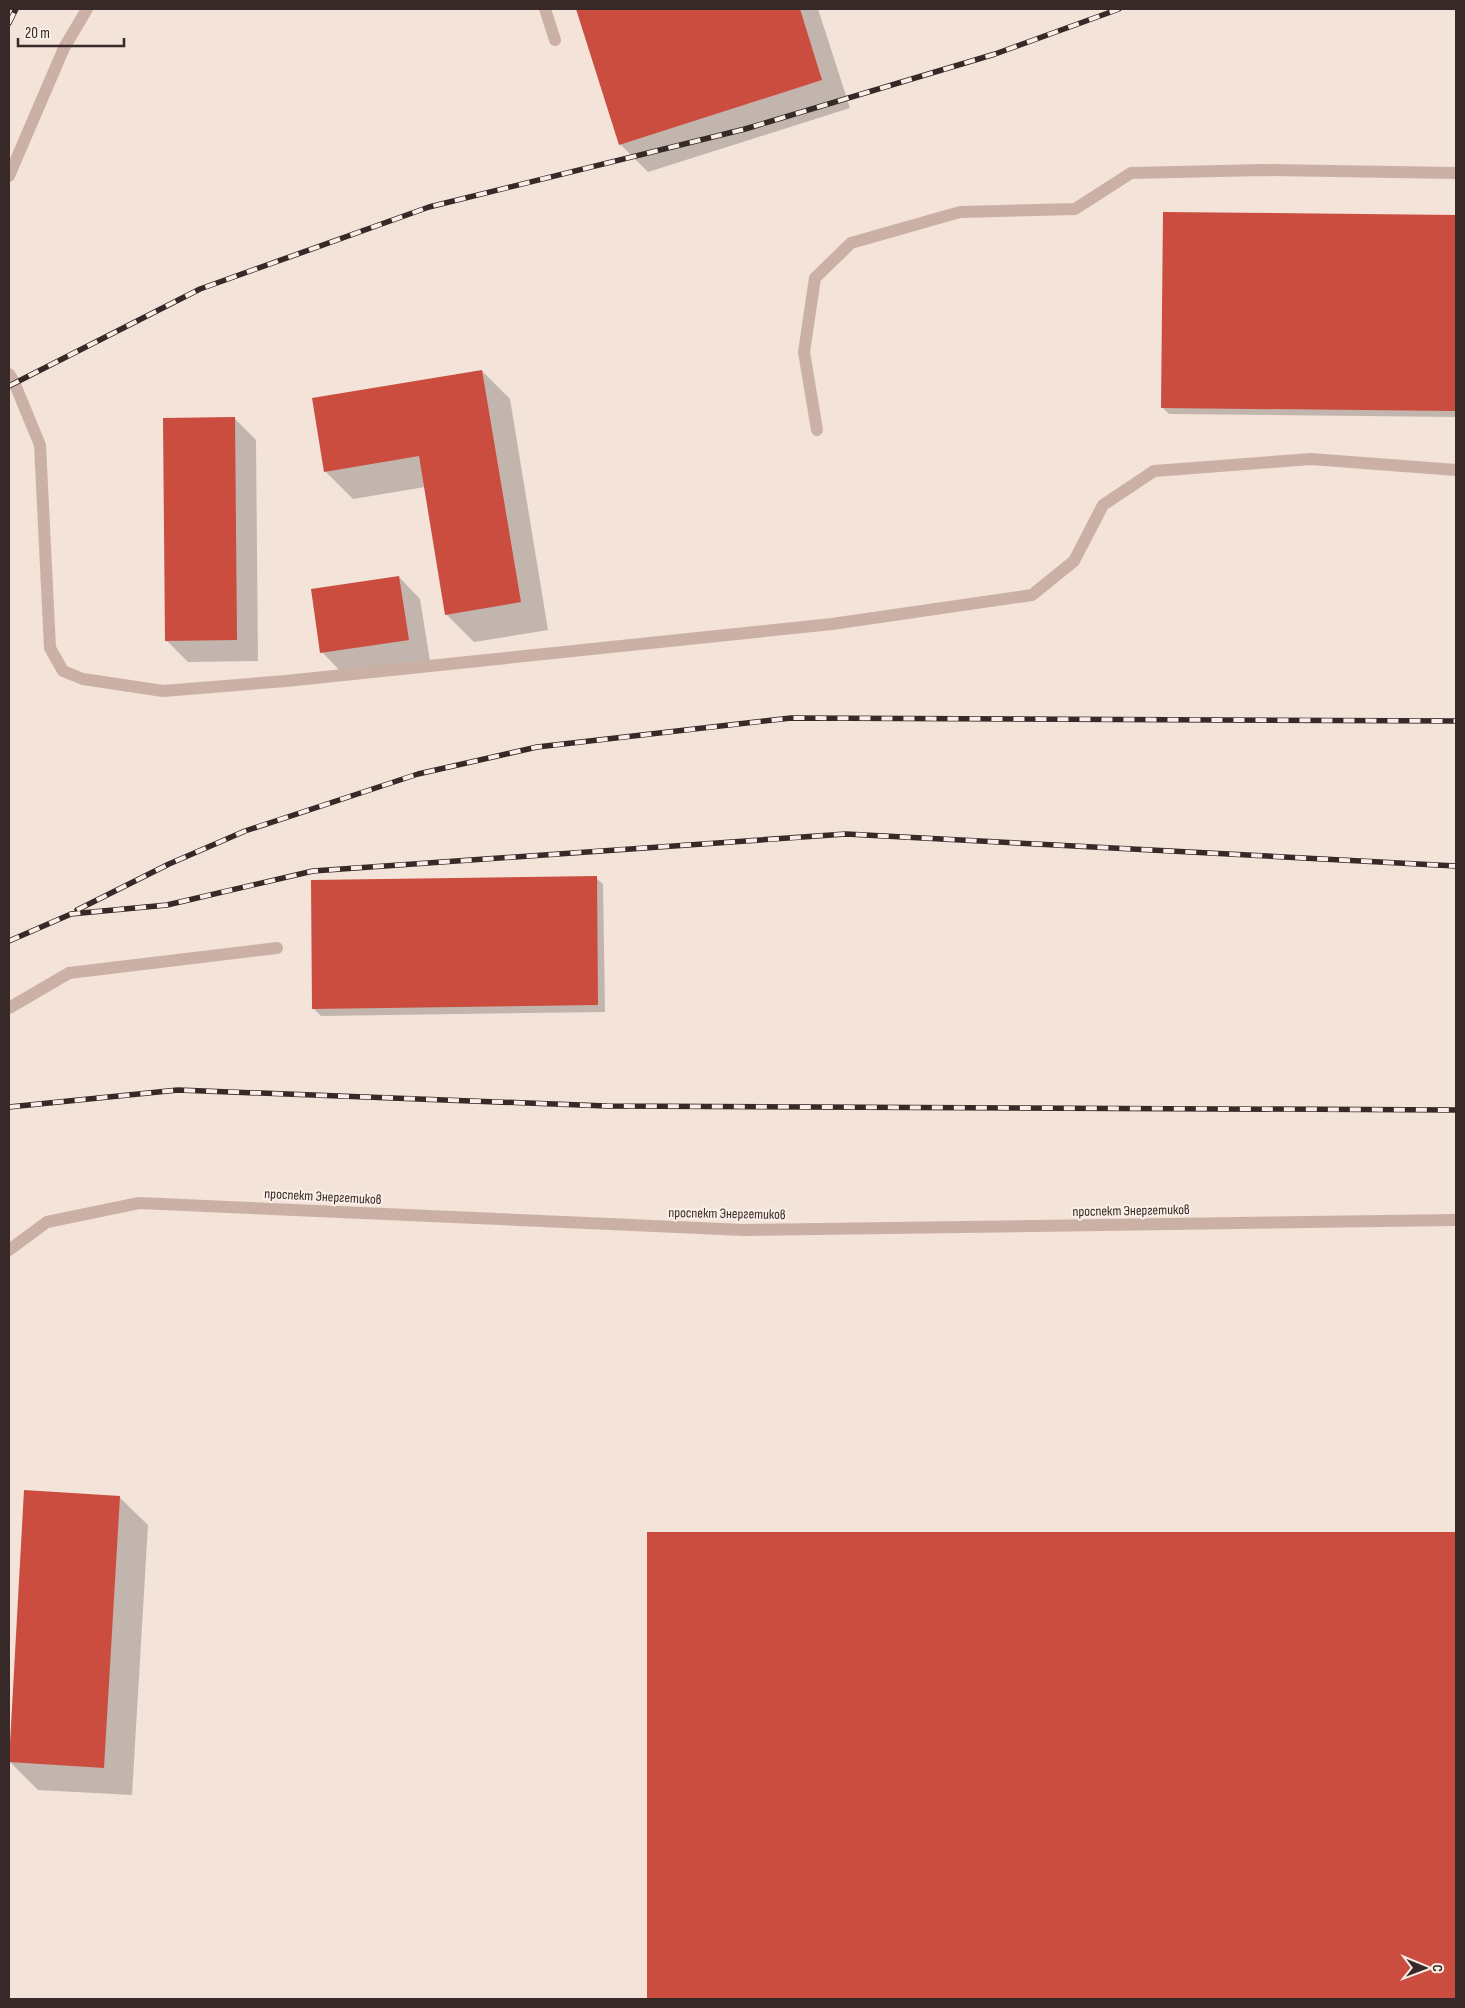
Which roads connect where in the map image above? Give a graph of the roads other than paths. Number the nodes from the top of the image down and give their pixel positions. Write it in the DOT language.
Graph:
graph roads {
  1 [pos="87,9"];
  2 [pos="545,9"];
  3 [pos="554,40"];
  4 [pos="1456,173"];
  5 [pos="9,176"];
  6 [pos="9,374"];
  7 [pos="817,430"];
  8 [pos="1456,470"];
  9 [pos="277,948"];
  10 [pos="9,1008"];
  11 [pos="1456,1220"];
  12 [pos="9,1250"];
  1 -- 5 [label="street"];
  2 -- 3 [label="street"];
  4 -- 7 [label="street"];
  6 -- 8 [label="street"];
  9 -- 10 [label="street"];
  11 -- 12 [label="street, проспект Энергетиков"];
}
